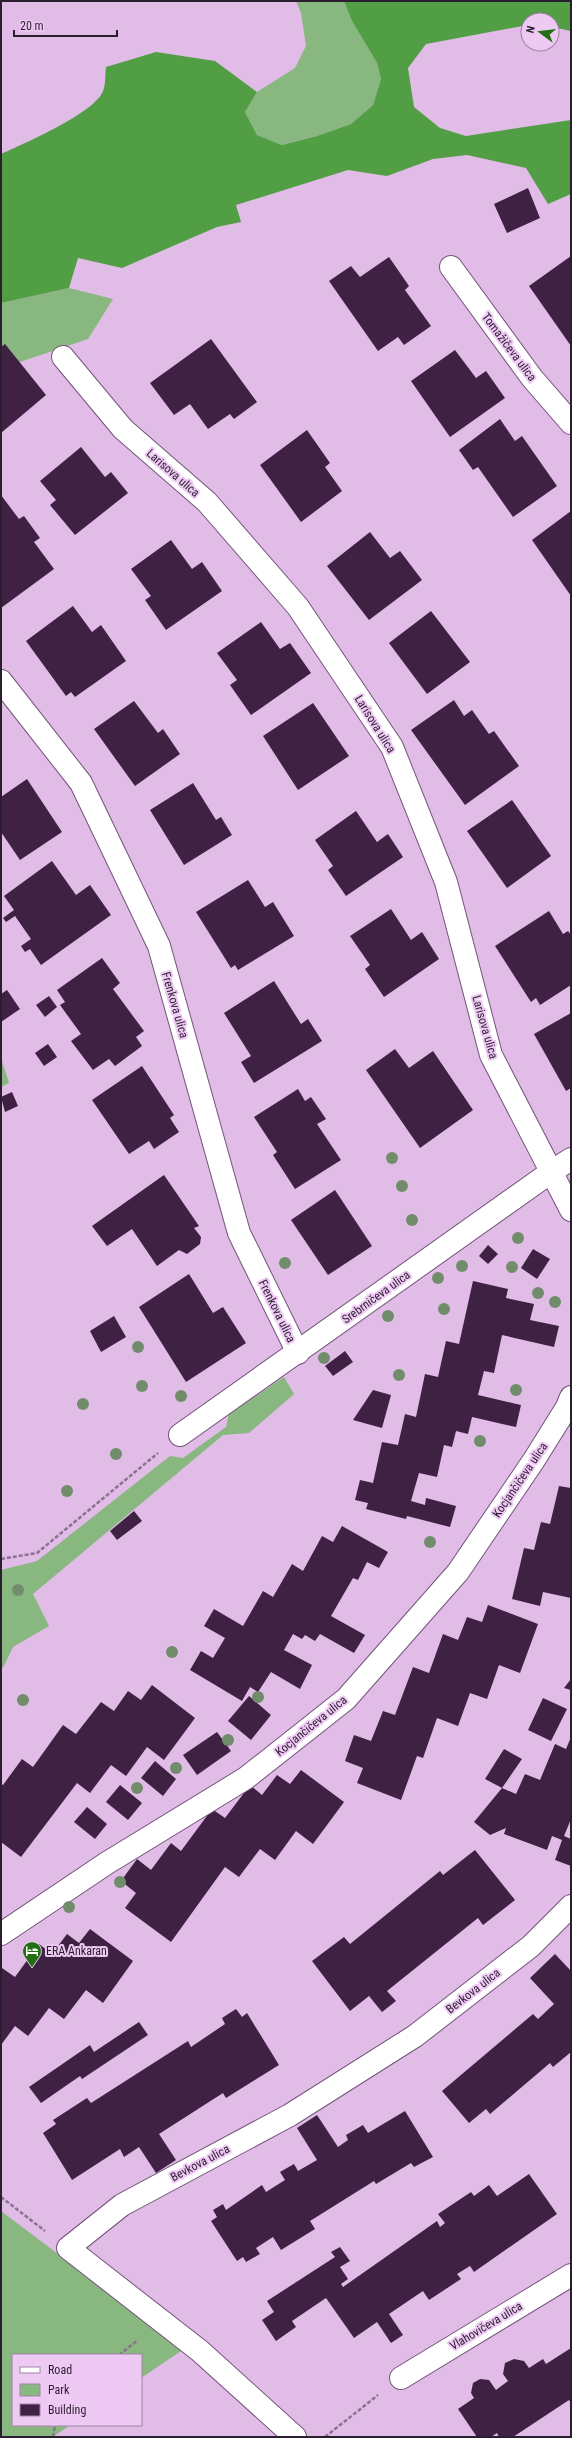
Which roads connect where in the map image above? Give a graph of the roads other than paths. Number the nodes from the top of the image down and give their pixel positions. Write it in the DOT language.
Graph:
graph roads {
  1 [pos="451,267"];
  2 [pos="63,357"];
  3 [pos="571,423"];
  4 [pos="1,681"];
  5 [pos="571,1159"];
  6 [pos="551,1172"];
  7 [pos="571,1210"];
  8 [pos="298,1353"];
  9 [pos="571,1397"];
  10 [pos="180,1435"];
  11 [pos="571,1906"];
  12 [pos="1,1934"];
  13 [pos="571,2275"];
  14 [pos="401,2378"];
  15 [pos="295,2437"];
  1 -- 3 [label="street, Tomažičeva ulica"];
  2 -- 6 [label="street, Larisova ulica"];
  4 -- 8 [label="street, Frenkova ulica"];
  5 -- 6 [label="street, Srebrničeva ulica"];
  6 -- 7 [label="street"];
  6 -- 8 [label="street, Srebrničeva ulica"];
  8 -- 10 [label="street, Srebrničeva ulica"];
  9 -- 12 [label="street, Kocjančičeva ulica"];
  11 -- 15 [label="street, Bevkova ulica"];
  13 -- 14 [label="street, Vlahovičeva ulica"];
}
